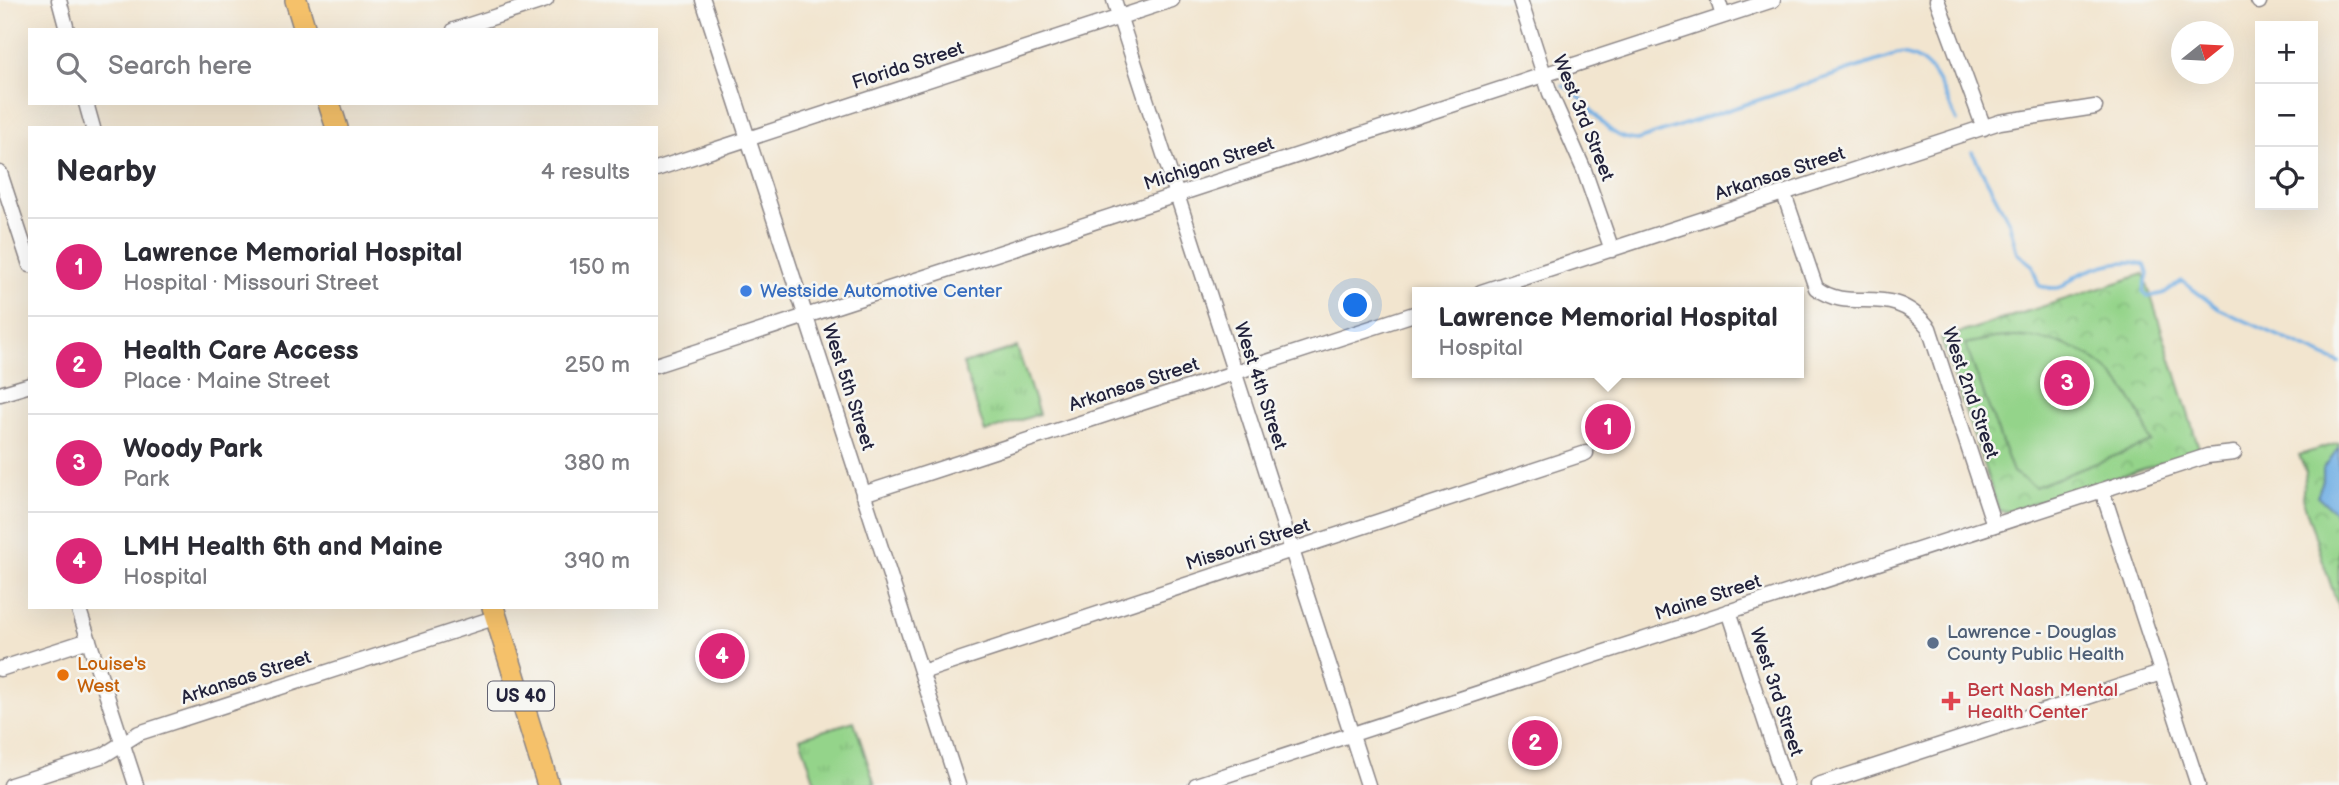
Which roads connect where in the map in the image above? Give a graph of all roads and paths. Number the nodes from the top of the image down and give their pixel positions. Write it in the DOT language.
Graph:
graph roads {
  1 [pos="59,0"];
  2 [pos="296,0"];
  3 [pos="546,0"];
  4 [pos="703,0"];
  5 [pos="1114,0"];
  6 [pos="1172,0"];
  7 [pos="1520,0"];
  8 [pos="1718,0"];
  9 [pos="1773,0"];
  10 [pos="1937,0"];
  11 [pos="1723,16"];
  12 [pos="1119,17"];
  13 [pos="66,28"];
  14 [pos="304,28"];
  15 [pos="460,28"];
  16 [pos="1544,75"];
  17 [pos="87,105"];
  18 [pos="330,105"];
  19 [pos="2095,107"];
  20 [pos="92,126"];
  21 [pos="336,126"];
  22 [pos="1984,128"];
  23 [pos="748,138"];
  24 [pos="658,168"];
  25 [pos="0,173"];
  26 [pos="1784,194"];
  27 [pos="1178,195"];
  28 [pos="1612,250"];
  29 [pos="28,259"];
  30 [pos="1497,287"];
  31 [pos="1412,315"];
  32 [pos="806,317"];
  33 [pos="658,364"];
  34 [pos="1235,372"];
  35 [pos="28,386"];
  36 [pos="0,394"];
  37 [pos="1587,453"];
  38 [pos="2234,453"];
  39 [pos="2102,490"];
  40 [pos="863,494"];
  41 [pos="1994,525"];
  42 [pos="1293,551"];
  43 [pos="79,609"];
  44 [pos="1729,611"];
  45 [pos="495,612"];
  46 [pos="89,640"];
  47 [pos="0,669"];
  48 [pos="922,672"];
  49 [pos="2161,673"];
  50 [pos="1352,734"];
  51 [pos="123,743"];
  52 [pos="11,785"];
  53 [pos="136,785"];
  54 [pos="548,785"];
  55 [pos="958,785"];
  56 [pos="1196,785"];
  57 [pos="1368,785"];
  58 [pos="1786,785"];
  59 [pos="1818,785"];
  60 [pos="2198,785"];
  1 -- 13 [label="street"];
  2 -- 14 [label="highway"];
  3 -- 15 [label="street"];
  4 -- 23 [label="street, West 5th Street"];
  5 -- 12 [label="street, West 4th Street"];
  6 -- 12 [label="street, Florida Street"];
  7 -- 16 [label="street, West 3rd Street"];
  8 -- 11 [label="street"];
  9 -- 11 [label="street, Michigan Street"];
  10 -- 22 [label="street"];
  11 -- 16 [label="street, Michigan Street"];
  12 -- 23 [label="street, Florida Street"];
  12 -- 27 [label="street, West 4th Street"];
  16 -- 27 [label="street, Michigan Street"];
  16 -- 28 [label="street, West 3rd Street"];
  17 -- 20 [label="street"];
  18 -- 21 [label="highway"];
  19 -- 22 [label="street, Arkansas Street"];
  22 -- 26 [label="street, Arkansas Street"];
  23 -- 24 [label="street, Florida Street"];
  23 -- 32 [label="street, West 5th Street"];
  25 -- 29 [label="street"];
  26 -- 28 [label="street, Arkansas Street"];
  26 -- 41 [label="street, West 2nd Street"];
  27 -- 32 [label="street, Michigan Street"];
  27 -- 34 [label="street, West 4th Street"];
  28 -- 30 [label="street, Arkansas Street"];
  31 -- 34 [label="street, Arkansas Street"];
  32 -- 33 [label="street, Michigan Street"];
  32 -- 40 [label="street, West 5th Street"];
  34 -- 40 [label="street, Arkansas Street"];
  34 -- 42 [label="street, West 4th Street"];
  35 -- 36 [label="street"];
  37 -- 42 [label="street, Missouri Street"];
  38 -- 39 [label="street, Maine Street"];
  39 -- 41 [label="street, Maine Street"];
  39 -- 49 [label="street"];
  40 -- 48 [label="street, West 5th Street"];
  41 -- 44 [label="street, Maine Street"];
  42 -- 48 [label="street, Missouri Street"];
  42 -- 50 [label="street, West 4th Street"];
  43 -- 46 [label="street"];
  44 -- 50 [label="street, Maine Street"];
  44 -- 58 [label="street, West 3rd Street"];
  45 -- 51 [label="street, Arkansas Street"];
  45 -- 54 [label="highway, US 40"];
  46 -- 47 [label="street"];
  46 -- 51 [label="street"];
  48 -- 55 [label="street, West 5th Street"];
  49 -- 59 [label="street"];
  49 -- 60 [label="street"];
  50 -- 56 [label="street, Maine Street"];
  50 -- 57 [label="street, West 4th Street"];
  51 -- 52 [label="street, Arkansas Street"];
  51 -- 53 [label="street"];
}
